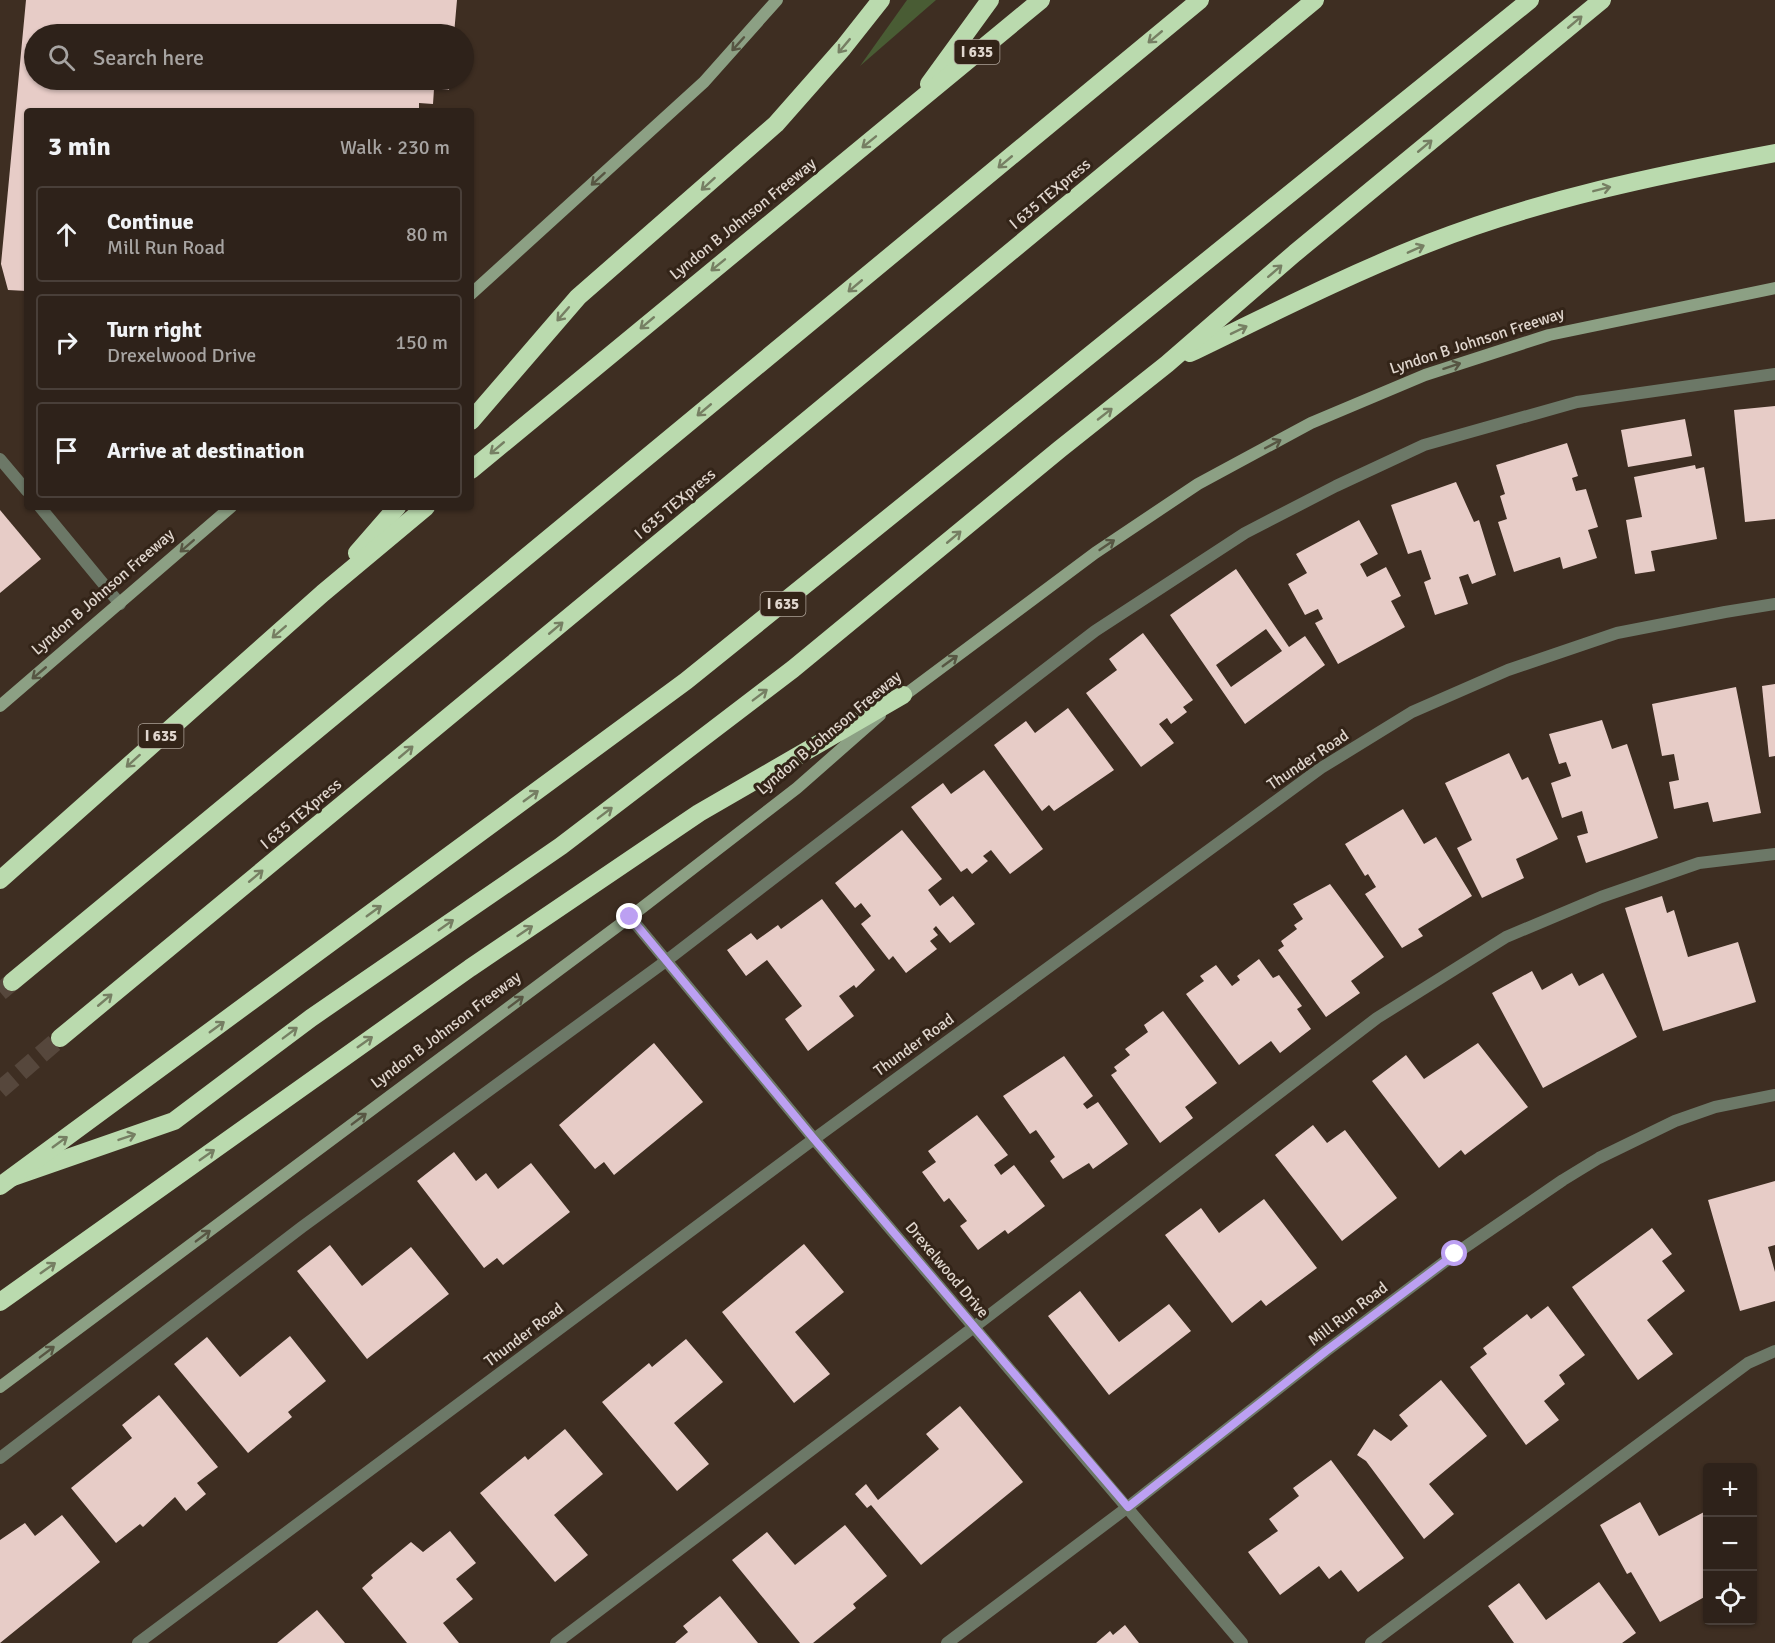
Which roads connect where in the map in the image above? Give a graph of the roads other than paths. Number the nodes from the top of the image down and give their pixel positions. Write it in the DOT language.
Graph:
graph roads {
  1 [pos="777,0"];
  2 [pos="881,0"];
  3 [pos="990,0"];
  4 [pos="1041,0"];
  5 [pos="1200,0"];
  6 [pos="1315,0"];
  7 [pos="1530,0"];
  8 [pos="1602,0"];
  9 [pos="914,105"];
  10 [pos="1775,153"];
  11 [pos="1775,288"];
  12 [pos="474,291"];
  13 [pos="1167,364"];
  14 [pos="1775,374"];
  15 [pos="474,418"];
  16 [pos="0,459"];
  17 [pos="474,468"];
  18 [pos="24,487"];
  19 [pos="42,510"];
  20 [pos="228,510"];
  21 [pos="394,510"];
  22 [pos="422,510"];
  23 [pos="323,593"];
  24 [pos="120,604"];
  25 [pos="1775,604"];
  26 [pos="903,695"];
  27 [pos="0,706"];
  28 [pos="1775,854"];
  29 [pos="0,880"];
  30 [pos="630,917"];
  31 [pos="666,961"];
  32 [pos="12,982"];
  33 [pos="60,1038"];
  34 [pos="1775,1095"];
  35 [pos="814,1139"];
  36 [pos="6,1181"];
  37 [pos="0,1302"];
  38 [pos="974,1327"];
  39 [pos="1775,1352"];
  40 [pos="0,1388"];
  41 [pos="0,1458"];
  42 [pos="1128,1507"];
  43 [pos="138,1643"];
  44 [pos="556,1643"];
  45 [pos="947,1643"];
  46 [pos="1242,1643"];
  47 [pos="1371,1643"];
  1 -- 12 [label="main road, one-way"];
  2 -- 15 [label="highway, one-way"];
  3 -- 9 [label="highway"];
  4 -- 9 [label="highway, Lyndon B Johnson Freeway / I 635"];
  5 -- 32 [label="highway, one-way"];
  33 -- 6 [label="highway, I 635 TEXpress, one-way"];
  36 -- 7 [label="highway, I 635, one-way"];
  13 -- 8 [label="highway, one-way"];
  9 -- 17 [label="highway, Lyndon B Johnson Freeway / I 635, one-way"];
  13 -- 10 [label="highway, one-way"];
  26 -- 11 [label="main road, Lyndon B Johnson Freeway, one-way"];
  36 -- 13 [label="highway, one-way"];
  14 -- 31 [label="street"];
  16 -- 18 [label="street"];
  19 -- 24 [label="street"];
  20 -- 24 [label="main road, Lyndon B Johnson Freeway, one-way"];
  21 -- 23 [label="highway"];
  22 -- 23 [label="highway, I 635"];
  23 -- 29 [label="highway, I 635, one-way"];
  24 -- 27 [label="main road, Lyndon B Johnson Freeway, one-way"];
  25 -- 35 [label="street, Thunder Road"];
  26 -- 30 [label="main road, Lyndon B Johnson Freeway"];
  37 -- 26 [label="highway, one-way"];
  28 -- 38 [label="street"];
  30 -- 31 [label="street, Drexelwood Drive"];
  40 -- 30 [label="main road, Lyndon B Johnson Freeway, one-way"];
  31 -- 35 [label="street, Drexelwood Drive"];
  31 -- 41 [label="street"];
  34 -- 42 [label="street, Mill Run Road"];
  35 -- 38 [label="street, Drexelwood Drive"];
  35 -- 43 [label="street, Thunder Road"];
  38 -- 42 [label="street, Drexelwood Drive"];
  38 -- 44 [label="street"];
  39 -- 47 [label="street"];
  42 -- 45 [label="street, Mill Run Road"];
  42 -- 46 [label="street, Drexelwood Drive"];
}
